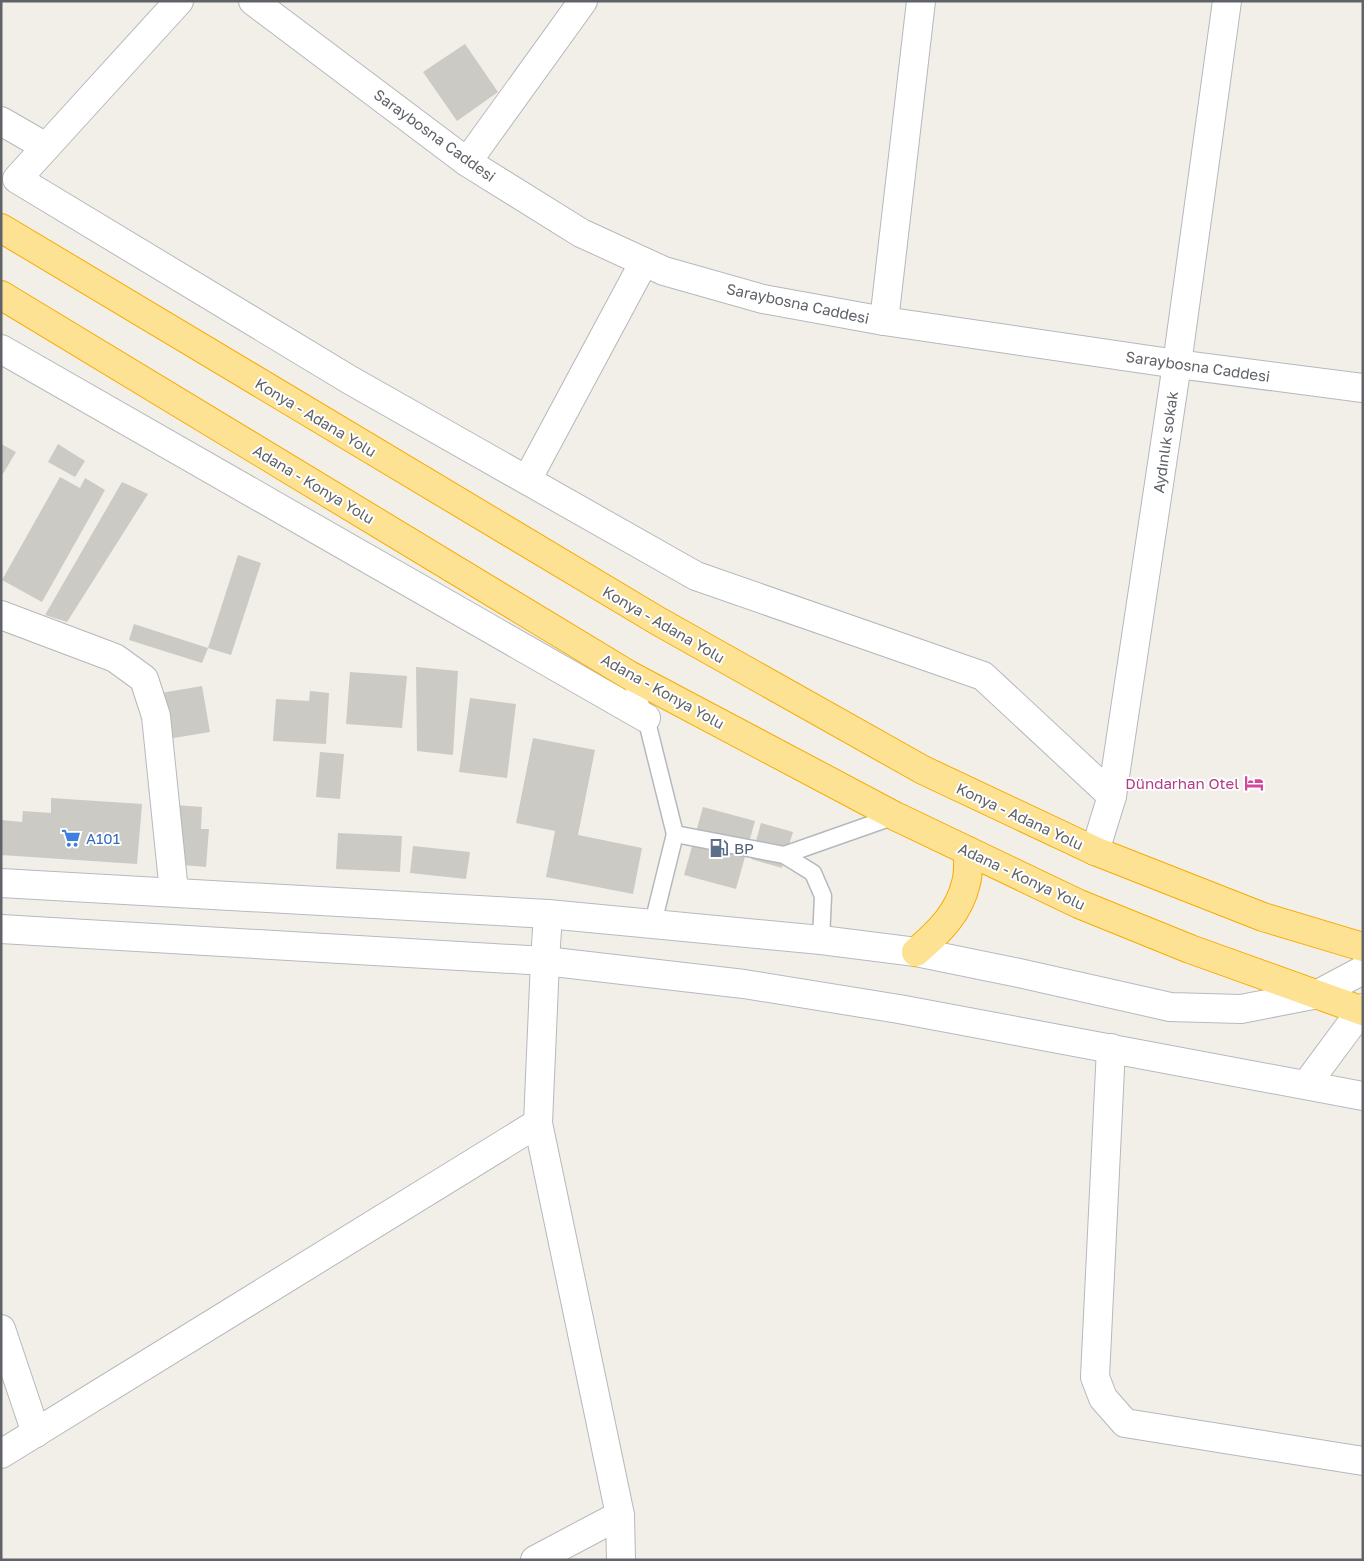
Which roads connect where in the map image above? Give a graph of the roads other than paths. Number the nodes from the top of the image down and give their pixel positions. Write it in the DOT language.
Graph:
graph roads {
  1 [pos="179,1"];
  2 [pos="252,1"];
  3 [pos="583,1"];
  4 [pos="921,1"];
  5 [pos="1227,1"];
  6 [pos="1,121"];
  7 [pos="46,147"];
  8 [pos="468,162"];
  9 [pos="1,228"];
  10 [pos="644,262"];
  11 [pos="1,295"];
  12 [pos="884,321"];
  13 [pos="1,349"];
  14 [pos="1176,364"];
  15 [pos="1363,388"];
  16 [pos="527,480"];
  17 [pos="1,615"];
  18 [pos="630,675"];
  19 [pos="646,718"];
  20 [pos="1112,796"];
  21 [pos="895,816"];
  22 [pos="675,834"];
  23 [pos="968,851"];
  24 [pos="1095,852"];
  25 [pos="784,855"];
  26 [pos="1,883"];
  27 [pos="174,892"];
  28 [pos="548,914"];
  29 [pos="653,923"];
  30 [pos="1,929"];
  31 [pos="821,940"];
  32 [pos="1363,947"];
  33 [pos="916,952"];
  34 [pos="545,961"];
  35 [pos="1363,970"];
  36 [pos="1318,994"];
  37 [pos="1362,1010"];
  38 [pos="1111,1048"];
  39 [pos="1306,1085"];
  40 [pos="1363,1096"];
  41 [pos="538,1123"];
  42 [pos="1,1329"];
  43 [pos="36,1433"];
  44 [pos="1,1454"];
  45 [pos="1363,1462"];
  46 [pos="620,1515"];
  47 [pos="535,1560"];
  48 [pos="621,1560"];
  1 -- 7 [label="street"];
  2 -- 8 [label="street, Saraybosna Caddesi"];
  3 -- 8 [label="street"];
  4 -- 12 [label="street"];
  5 -- 14 [label="street, Aydınlık sokak"];
  6 -- 7 [label="street"];
  7 -- 16 [label="street"];
  8 -- 10 [label="street, Saraybosna Caddesi"];
  9 -- 24 [label="highway, Konya - Adana Yolu"];
  10 -- 12 [label="street, Saraybosna Caddesi"];
  10 -- 16 [label="street"];
  11 -- 18 [label="highway, Adana - Konya Yolu"];
  12 -- 14 [label="street, Saraybosna Caddesi"];
  13 -- 19 [label="street"];
  14 -- 15 [label="street, Saraybosna Caddesi"];
  14 -- 20 [label="street, Aydınlık sokak"];
  16 -- 20 [label="street"];
  17 -- 27 [label="street"];
  18 -- 19 [label="lane"];
  18 -- 21 [label="highway, Adana - Konya Yolu"];
  19 -- 22 [label="lane"];
  20 -- 24 [label="street, Aydınlık sokak"];
  21 -- 23 [label="highway, Adana - Konya Yolu"];
  21 -- 25 [label="lane"];
  22 -- 25 [label="lane"];
  22 -- 29 [label="lane"];
  23 -- 33 [label="highway"];
  23 -- 36 [label="highway, Adana - Konya Yolu"];
  24 -- 32 [label="highway, Konya - Adana Yolu"];
  25 -- 31 [label="lane"];
  26 -- 27 [label="street"];
  27 -- 28 [label="street"];
  28 -- 29 [label="street"];
  28 -- 34 [label="street"];
  29 -- 31 [label="street"];
  30 -- 34 [label="street"];
  31 -- 33 [label="street"];
  33 -- 36 [label="street"];
  34 -- 38 [label="street"];
  34 -- 41 [label="street"];
  35 -- 36 [label="street"];
  36 -- 37 [label="highway, Adana - Konya Yolu"];
  37 -- 39 [label="street"];
  38 -- 39 [label="street"];
  38 -- 45 [label="street"];
  39 -- 40 [label="street"];
  41 -- 43 [label="street"];
  41 -- 46 [label="street"];
  42 -- 43 [label="street"];
  43 -- 44 [label="street"];
  46 -- 47 [label="street"];
  46 -- 48 [label="street"];
}
